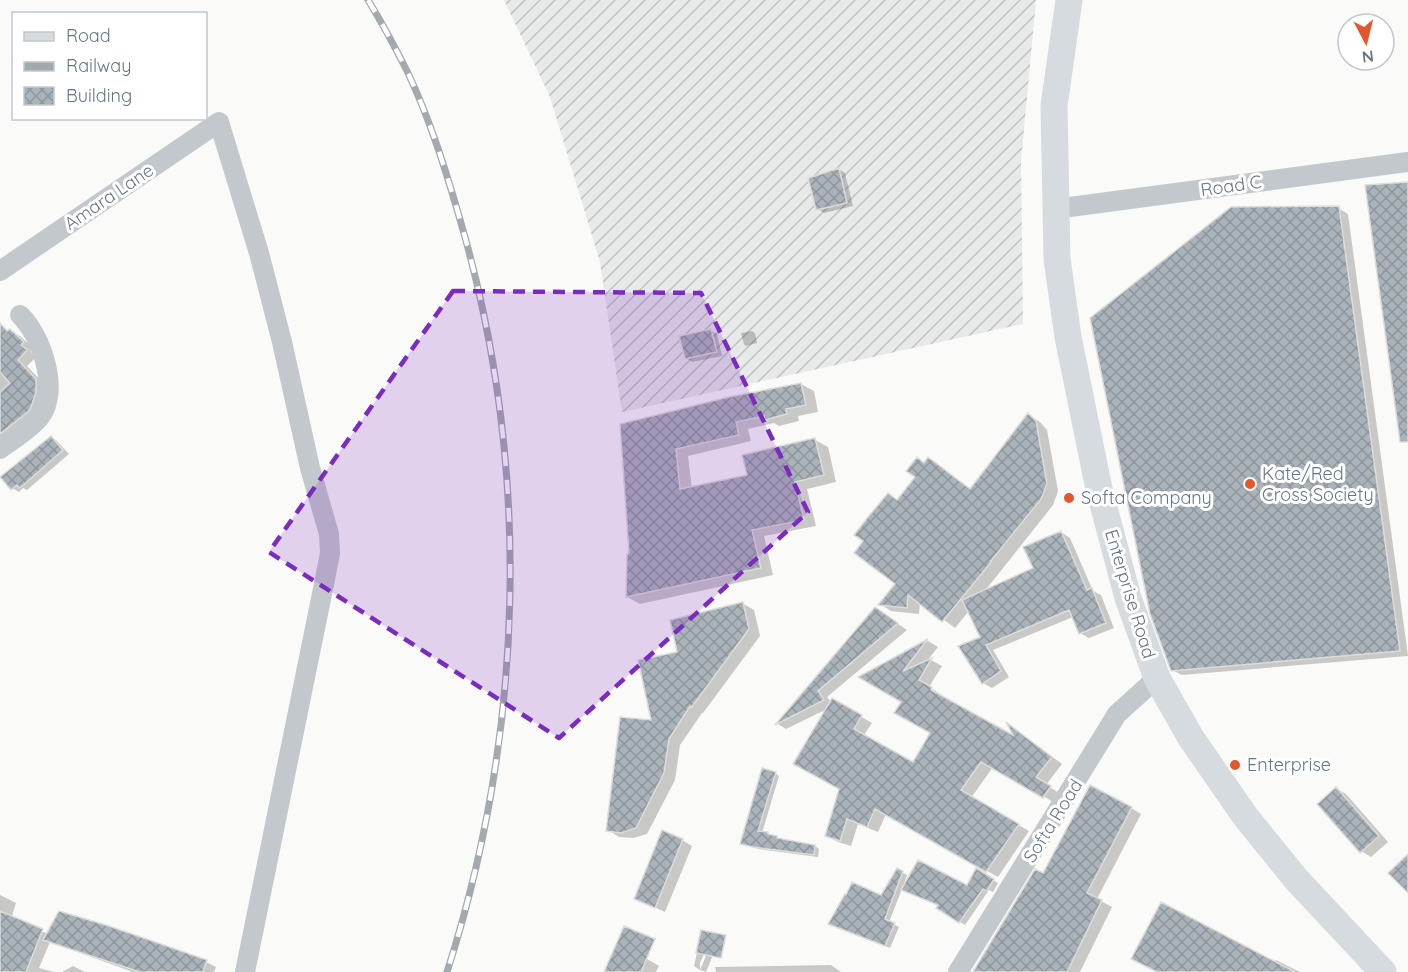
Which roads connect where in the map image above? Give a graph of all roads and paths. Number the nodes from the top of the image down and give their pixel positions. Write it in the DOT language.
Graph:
graph roads {
  1 [pos="1069,0"];
  2 [pos="1408,162"];
  3 [pos="1055,209"];
  4 [pos="0,272"];
  5 [pos="20,315"];
  6 [pos="0,449"];
  7 [pos="1157,678"];
  8 [pos="245,972"];
  9 [pos="958,972"];
  10 [pos="1383,972"];
  1 -- 3 [label="main road, Enterprise Road"];
  2 -- 3 [label="street, Road C"];
  3 -- 7 [label="main road, Enterprise Road"];
  4 -- 8 [label="street, Amara Lane"];
  5 -- 6 [label="street"];
  7 -- 9 [label="street, Softa Road"];
  7 -- 10 [label="main road, Enterprise Road"];
}
